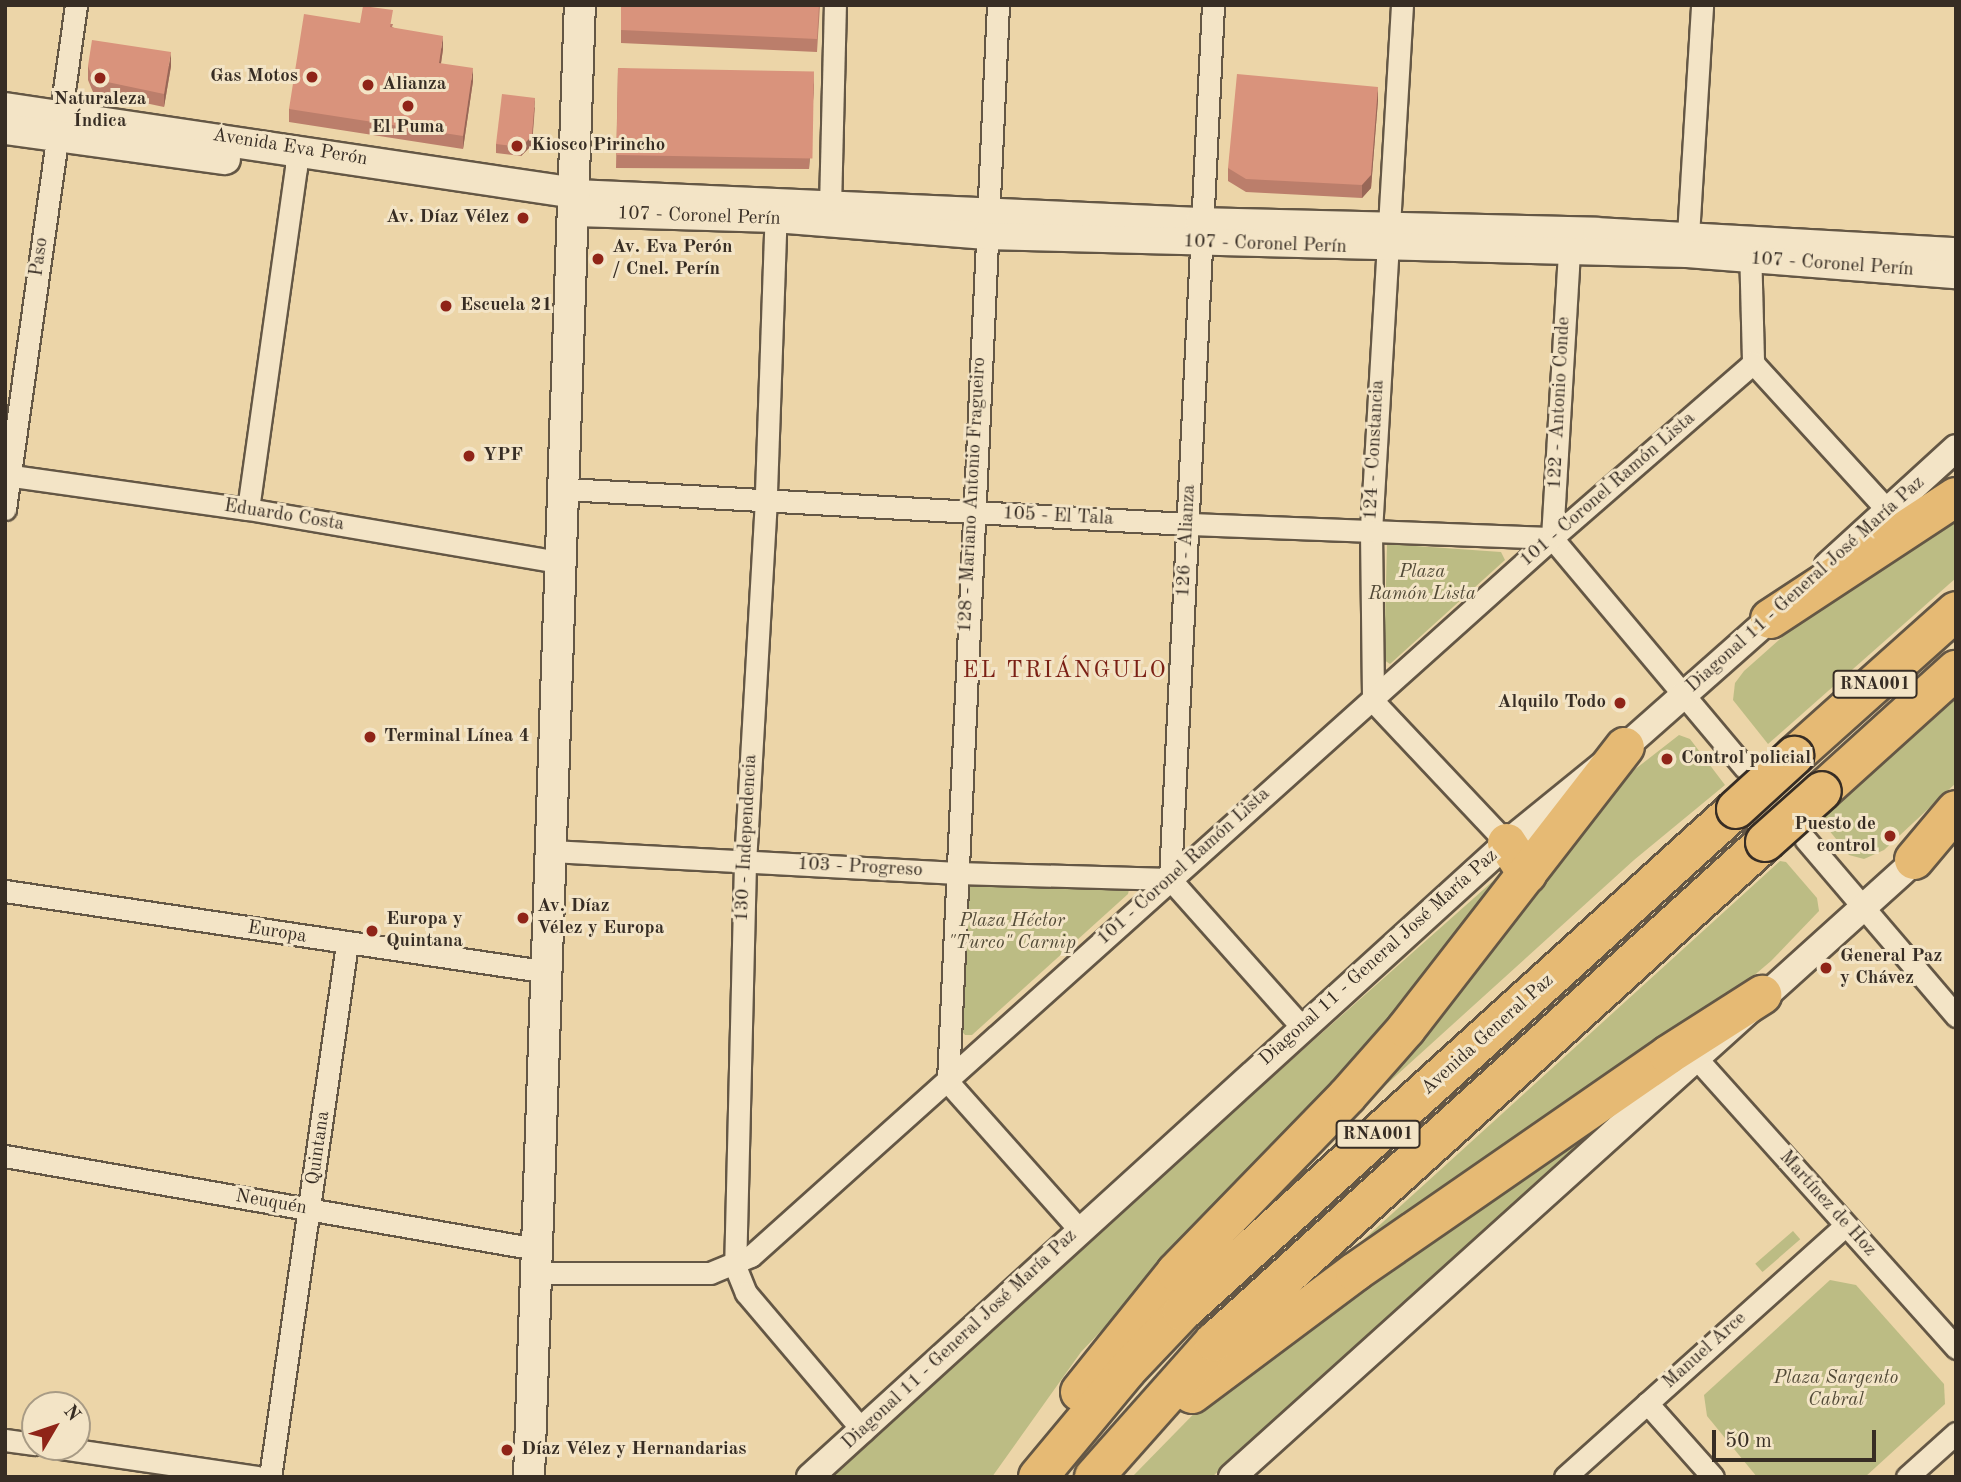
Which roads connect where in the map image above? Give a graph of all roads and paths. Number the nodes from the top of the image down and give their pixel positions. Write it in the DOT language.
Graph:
graph roads {
  1 [pos="76,5"];
  2 [pos="580,5"];
  3 [pos="835,5"];
  4 [pos="998,5"];
  5 [pos="1213,5"];
  6 [pos="1402,5"];
  7 [pos="1702,5"];
  8 [pos="5,108"];
  9 [pos="58,126"];
  10 [pos="5,129"];
  11 [pos="296,158"];
  12 [pos="575,203"];
  13 [pos="830,207"];
  14 [pos="776,210"];
  15 [pos="986,225"];
  16 [pos="1198,232"];
  17 [pos="1387,238"];
  18 [pos="1569,240"];
  19 [pos="1688,246"];
  20 [pos="1750,249"];
  21 [pos="1956,251"];
  22 [pos="1956,275"];
  23 [pos="1753,363"];
  24 [pos="1956,448"];
  25 [pos="8,476"];
  26 [pos="565,489"];
  27 [pos="1956,497"];
  28 [pos="766,499"];
  29 [pos="5,509"];
  30 [pos="247,509"];
  31 [pos="1887,510"];
  32 [pos="971,512"];
  33 [pos="1188,524"];
  34 [pos="1371,532"];
  35 [pos="1552,538"];
  36 [pos="563,563"];
  37 [pos="1956,611"];
  38 [pos="1770,619"];
  39 [pos="1956,670"];
  40 [pos="1684,695"];
  41 [pos="1373,701"];
  42 [pos="1625,747"];
  43 [pos="1745,768"];
  44 [pos="1956,810"];
  45 [pos="1956,825"];
  46 [pos="1805,839"];
  47 [pos="551,851"];
  48 [pos="1517,858"];
  49 [pos="1914,860"];
  50 [pos="745,863"];
  51 [pos="957,873"];
  52 [pos="1170,878"];
  53 [pos="5,891"];
  54 [pos="1862,907"];
  55 [pos="347,944"];
  56 [pos="549,972"];
  57 [pos="1762,995"];
  58 [pos="1956,1016"];
  59 [pos="1303,1027"];
  60 [pos="1698,1060"];
  61 [pos="947,1082"];
  62 [pos="5,1156"];
  63 [pos="310,1210"];
  64 [pos="1846,1226"];
  65 [pos="1079,1229"];
  66 [pos="536,1261"];
  67 [pos="735,1266"];
  68 [pos="1956,1348"];
  69 [pos="1647,1403"];
  70 [pos="863,1431"];
  71 [pos="1956,1433"];
  72 [pos="91,1452"];
  73 [pos="257,1477"];
  74 [pos="270,1477"];
  75 [pos="529,1477"];
  76 [pos="810,1477"];
  77 [pos="1027,1477"];
  78 [pos="1038,1477"];
  79 [pos="1094,1477"];
  80 [pos="1109,1477"];
  81 [pos="1232,1477"];
  82 [pos="1565,1477"];
  83 [pos="1713,1477"];
  84 [pos="1907,1477"];
  1 -- 9 [label="street, Paso"];
  2 -- 12 [label="main road"];
  3 -- 13 [label="street"];
  4 -- 15 [label="street, 128 - Mariano Antonio Fragueiro"];
  5 -- 16 [label="street, 126 - Alianza"];
  6 -- 17 [label="street, 124 - Constancia"];
  7 -- 19 [label="street"];
  8 -- 9 [label="main road, Avenida Eva Perón"];
  9 -- 10 [label="main road, Avenida Eva Perón"];
  9 -- 11 [label="main road, Avenida Eva Perón"];
  9 -- 25 [label="street, Paso"];
  11 -- 12 [label="main road, Avenida Eva Perón"];
  11 -- 30 [label="street"];
  12 -- 14 [label="street, 107 - Coronel Perín"];
  12 -- 26 [label="main road"];
  13 -- 14 [label="street, 107 - Coronel Perín"];
  13 -- 15 [label="street, 107 - Coronel Perín"];
  14 -- 15 [label="street, 107 - Coronel Perín"];
  14 -- 28 [label="street, 130 - Independencia"];
  15 -- 16 [label="street, 107 - Coronel Perín"];
  15 -- 32 [label="street, 128 - Mariano Antonio Fragueiro"];
  16 -- 17 [label="street, 107 - Coronel Perín"];
  16 -- 33 [label="street, 126 - Alianza"];
  17 -- 18 [label="street, 107 - Coronel Perín"];
  17 -- 34 [label="street, 124 - Constancia"];
  18 -- 19 [label="street, 107 - Coronel Perín"];
  18 -- 35 [label="street, 122 - Antonio Conde"];
  19 -- 20 [label="street, 107 - Coronel Perín"];
  20 -- 21 [label="street, 107 - Coronel Perín"];
  20 -- 22 [label="street, 107 - Coronel Perín"];
  20 -- 23 [label="street"];
  23 -- 31 [label="street"];
  23 -- 35 [label="street, 101 - Coronel Ramón Lista"];
  24 -- 31 [label="street, Diagonal 11 - General José María Paz"];
  25 -- 29 [label="street, Paso"];
  25 -- 30 [label="street, Eduardo Costa"];
  26 -- 28 [label="street, 105 - El Tala"];
  26 -- 36 [label="main road"];
  27 -- 38 [label="highway"];
  28 -- 32 [label="street, 105 - El Tala"];
  28 -- 50 [label="street, 130 - Independencia"];
  30 -- 36 [label="street, Eduardo Costa"];
  31 -- 38 [label="street, Diagonal 11 - General José María Paz"];
  32 -- 33 [label="street, 105 - El Tala"];
  32 -- 51 [label="street, 128 - Mariano Antonio Fragueiro"];
  33 -- 34 [label="street, 105 - El Tala"];
  33 -- 52 [label="street, 126 - Alianza"];
  34 -- 35 [label="street, 105 - El Tala"];
  34 -- 41 [label="street, 124 - Constancia"];
  35 -- 40 [label="street"];
  35 -- 41 [label="street, 101 - Coronel Ramón Lista"];
  36 -- 47 [label="main road"];
  37 -- 78 [label="highway, Avenida General Paz / RNA001, bridge"];
  38 -- 40 [label="street, Diagonal 11 - General José María Paz"];
  39 -- 79 [label="highway, RNA001, bridge"];
  40 -- 42 [label="street, Diagonal 11 - General José María Paz"];
  40 -- 43 [label="street"];
  41 -- 48 [label="street"];
  41 -- 52 [label="street, 101 - Coronel Ramón Lista"];
  42 -- 48 [label="highway"];
  44 -- 49 [label="highway"];
  45 -- 49 [label="street"];
  46 -- 54 [label="street"];
  47 -- 50 [label="street, 103 - Progreso"];
  47 -- 56 [label="main road"];
  48 -- 59 [label="street, Diagonal 11 - General José María Paz"];
  48 -- 77 [label="highway"];
  49 -- 54 [label="street"];
  50 -- 51 [label="street, 103 - Progreso"];
  50 -- 67 [label="street, 130 - Independencia"];
  51 -- 52 [label="street, 103 - Progreso"];
  51 -- 61 [label="street, 128 - Mariano Antonio Fragueiro"];
  52 -- 59 [label="street"];
  52 -- 61 [label="street, 101 - Coronel Ramón Lista"];
  53 -- 55 [label="street, Europa"];
  54 -- 57 [label="street"];
  54 -- 58 [label="street"];
  55 -- 56 [label="street, Europa"];
  55 -- 63 [label="street, Quintana"];
  56 -- 66 [label="main road"];
  57 -- 60 [label="street"];
  57 -- 80 [label="highway"];
  59 -- 65 [label="street, Diagonal 11 - General José María Paz"];
  60 -- 64 [label="street, Martínez de Hoz"];
  60 -- 81 [label="street"];
  61 -- 65 [label="street"];
  61 -- 67 [label="street, 101 - Coronel Ramón Lista"];
  62 -- 63 [label="street, Neuquén"];
  63 -- 66 [label="street, Neuquén"];
  63 -- 74 [label="street, Quintana"];
  64 -- 68 [label="street, Martínez de Hoz"];
  64 -- 69 [label="street, Manuel Arce"];
  65 -- 70 [label="street, Diagonal 11 - General José María Paz"];
  66 -- 67 [label="street, 101 - Coronel Ramón Lista"];
  66 -- 75 [label="main road"];
  67 -- 70 [label="street, 130 - Independencia"];
  69 -- 82 [label="street, Manuel Arce"];
  69 -- 83 [label="street"];
  70 -- 76 [label="street, Diagonal 11 - General José María Paz"];
  71 -- 84 [label="street"];
  72 -- 73 [label="street"];
}
